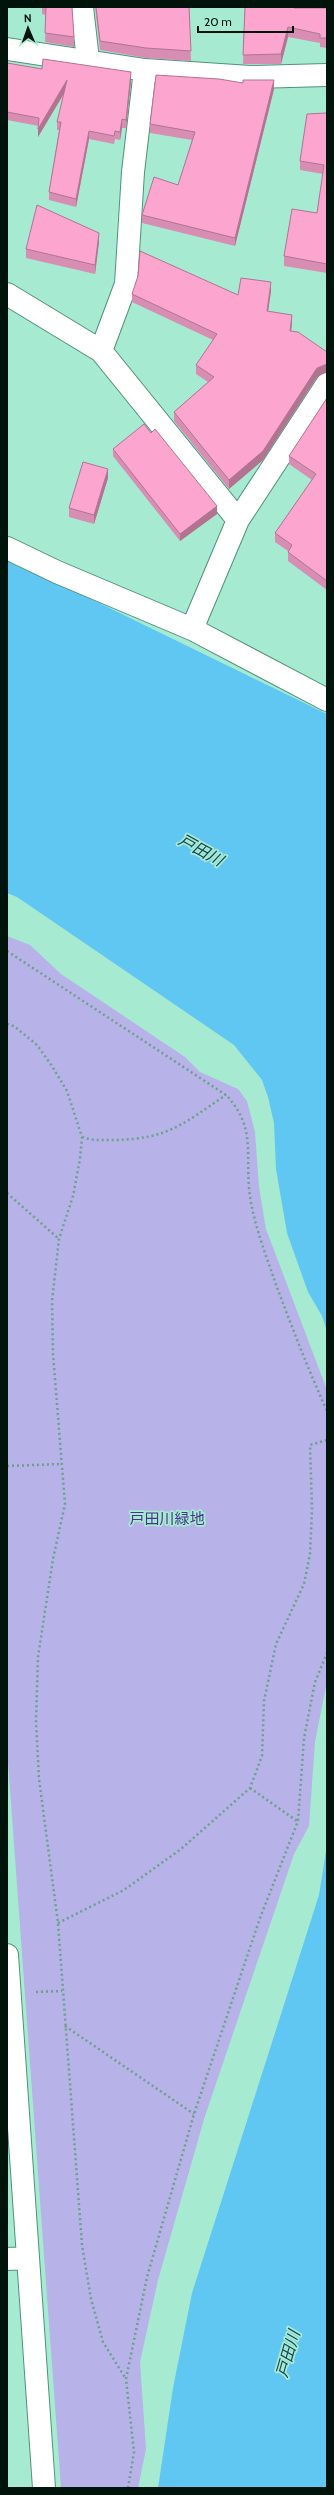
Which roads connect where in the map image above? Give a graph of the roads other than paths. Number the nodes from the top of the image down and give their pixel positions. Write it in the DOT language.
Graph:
graph roads {
  1 [pos="82,7"];
  2 [pos="7,49"];
  3 [pos="88,60"];
  4 [pos="145,70"];
  5 [pos="327,75"];
  6 [pos="7,294"];
  7 [pos="101,351"];
  8 [pos="327,384"];
  9 [pos="238,520"];
  10 [pos="7,548"];
  11 [pos="192,629"];
  12 [pos="327,700"];
  13 [pos="7,1955"];
  14 [pos="8,1994"];
  15 [pos="18,2258"];
  16 [pos="44,2488"];
  1 -- 3 [label="street"];
  2 -- 3 [label="street"];
  3 -- 4 [label="street"];
  4 -- 5 [label="street"];
  4 -- 7 [label="street"];
  6 -- 7 [label="street"];
  7 -- 9 [label="street"];
  8 -- 9 [label="street"];
  9 -- 11 [label="street"];
  10 -- 11 [label="street"];
  11 -- 12 [label="street"];
  13 -- 14 [label="street"];
  14 -- 15 [label="street"];
  15 -- 16 [label="street"];
}
